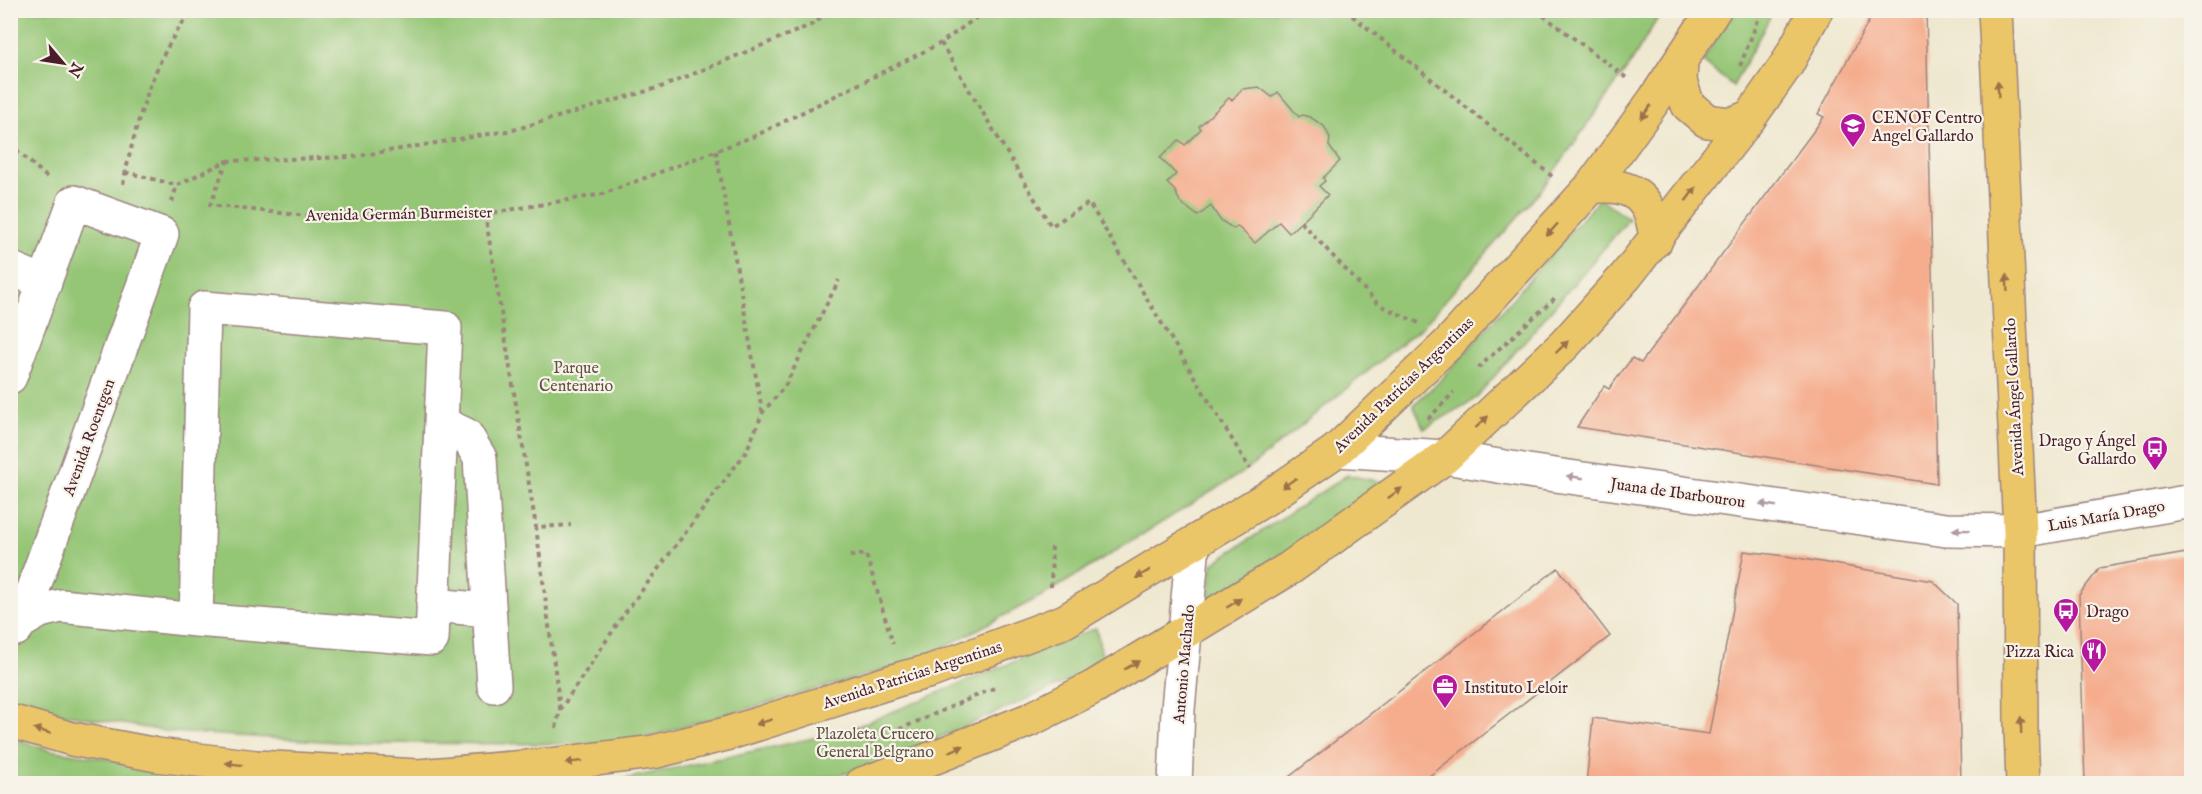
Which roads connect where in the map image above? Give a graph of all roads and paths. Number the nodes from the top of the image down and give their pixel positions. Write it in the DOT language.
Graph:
graph roads {
  1 [pos="194,10"];
  2 [pos="833,10"];
  3 [pos="987,10"];
  4 [pos="1345,10"];
  5 [pos="1536,10"];
  6 [pos="1713,10"];
  7 [pos="1816,10"];
  8 [pos="1995,10"];
  9 [pos="941,43"];
  10 [pos="1681,63"];
  11 [pos="1655,99"];
  12 [pos="1750,117"];
  13 [pos="10,144"];
  14 [pos="716,151"];
  15 [pos="227,161"];
  16 [pos="125,172"];
  17 [pos="177,185"];
  18 [pos="1585,193"];
  19 [pos="74,202"];
  20 [pos="485,214"];
  21 [pos="116,217"];
  22 [pos="1301,222"];
  23 [pos="162,234"];
  24 [pos="1656,240"];
  25 [pos="10,268"];
  26 [pos="838,280"];
  27 [pos="45,283"];
  28 [pos="1449,343"];
  29 [pos="10,377"];
  30 [pos="763,412"];
  31 [pos="441,423"];
  32 [pos="1337,450"];
  33 [pos="1445,457"];
  34 [pos="1268,498"];
  35 [pos="2192,501"];
  36 [pos="571,525"];
  37 [pos="536,527"];
  38 [pos="2020,531"];
  39 [pos="1193,544"];
  40 [pos="850,556"];
  41 [pos="433,605"];
  42 [pos="489,610"];
  43 [pos="196,620"];
  44 [pos="16,630"];
  45 [pos="1185,634"];
  46 [pos="903,678"];
  47 [pos="494,686"];
  48 [pos="560,710"];
  49 [pos="10,721"];
  50 [pos="549,765"];
  51 [pos="418,780"];
  52 [pos="862,783"];
  53 [pos="1175,783"];
  54 [pos="2024,783"];
  1 -- 16 [label="path"];
  2 -- 15 [label="path"];
  3 -- 9 [label="path, Avenida Germán Burmeister"];
  4 -- 18 [label="path"];
  5 -- 11 [label="path"];
  6 -- 10 [label="main road, Avenida Patricias Argentinas"];
  7 -- 12 [label="main road"];
  38 -- 8 [label="main road, Avenida Ángel Gallardo, one-way"];
  9 -- 14 [label="path, Avenida Germán Burmeister"];
  9 -- 34 [label="path"];
  10 -- 11 [label="main road, Avenida Patricias Argentinas"];
  10 -- 12 [label="main road"];
  11 -- 18 [label="main road, Avenida Patricias Argentinas, one-way"];
  24 -- 12 [label="main road, one-way"];
  13 -- 19 [label="path"];
  14 -- 20 [label="path, Avenida Germán Burmeister"];
  14 -- 30 [label="path"];
  15 -- 17 [label="path"];
  15 -- 20 [label="path, Avenida Germán Burmeister"];
  16 -- 17 [label="path"];
  16 -- 21 [label="path"];
  17 -- 23 [label="path"];
  18 -- 24 [label="main road"];
  18 -- 28 [label="main road, Avenida Patricias Argentinas, one-way"];
  19 -- 21 [label="street"];
  19 -- 27 [label="street"];
  20 -- 37 [label="path"];
  21 -- 23 [label="street"];
  22 -- 28 [label="path"];
  23 -- 44 [label="street, Avenida Roentgen"];
  33 -- 24 [label="main road, one-way"];
  25 -- 27 [label="street"];
  26 -- 30 [label="path"];
  27 -- 29 [label="street"];
  28 -- 32 [label="main road, Avenida Patricias Argentinas"];
  30 -- 48 [label="path"];
  31 -- 41 [label="street"];
  31 -- 42 [label="street"];
  31 -- 43 [label="street"];
  32 -- 33 [label="street, Juana de Ibarbourou"];
  32 -- 34 [label="main road, Avenida Patricias Argentinas, one-way"];
  38 -- 33 [label="street, Juana de Ibarbourou, one-way"];
  45 -- 33 [label="main road, one-way"];
  34 -- 39 [label="main road, Avenida Patricias Argentinas"];
  35 -- 38 [label="street, Luis María Drago"];
  36 -- 37 [label="path"];
  37 -- 48 [label="path"];
  54 -- 38 [label="main road, Avenida Ángel Gallardo, one-way"];
  39 -- 45 [label="street, Antonio Machado"];
  39 -- 46 [label="main road, Avenida Patricias Argentinas, one-way"];
  40 -- 46 [label="path"];
  41 -- 42 [label="street"];
  41 -- 43 [label="street"];
  42 -- 47 [label="street"];
  43 -- 44 [label="street"];
  52 -- 45 [label="main road, one-way"];
  45 -- 53 [label="street, Antonio Machado"];
  46 -- 50 [label="main road, Avenida Patricias Argentinas, one-way"];
  48 -- 50 [label="path"];
  51 -- 49 [label="main road, Avenida Patricias Argentinas, one-way"];
  50 -- 51 [label="main road, Avenida Patricias Argentinas"];
}
